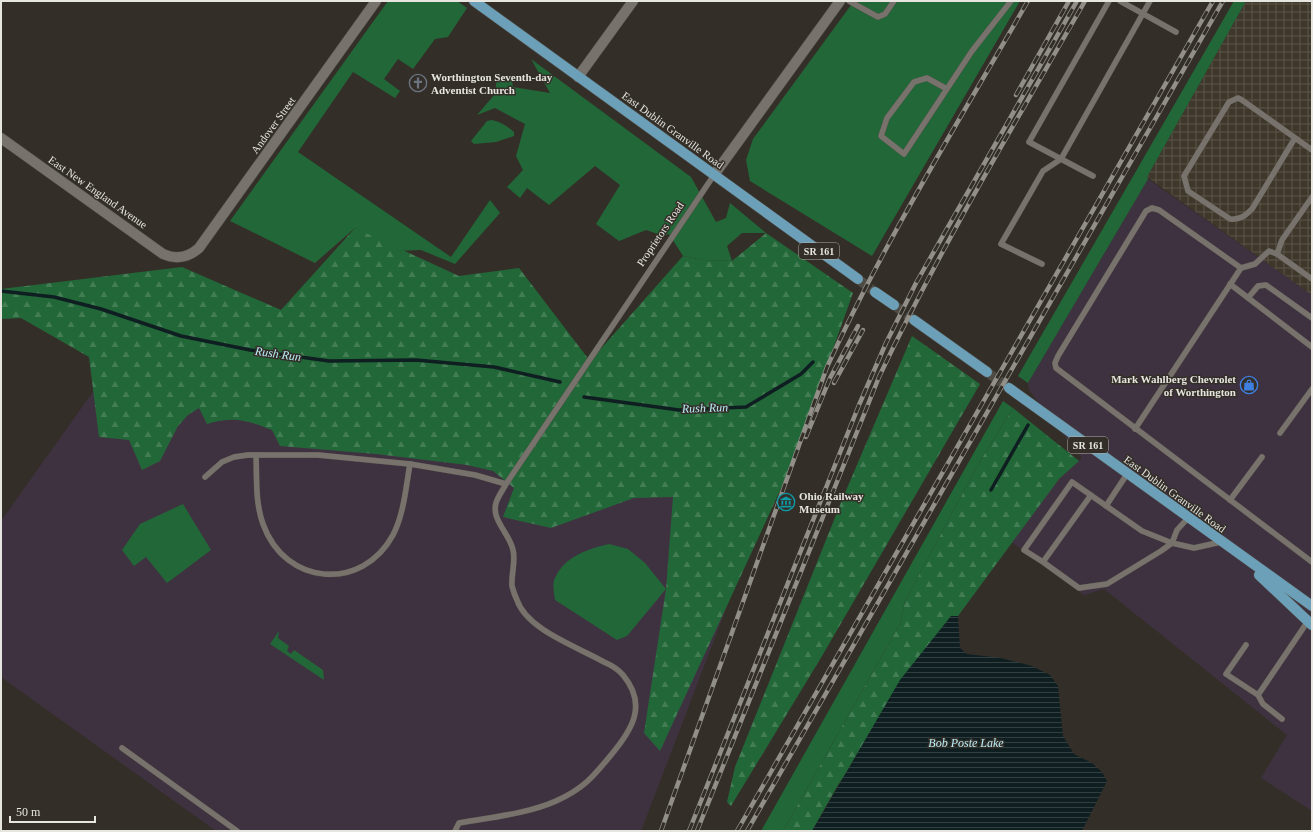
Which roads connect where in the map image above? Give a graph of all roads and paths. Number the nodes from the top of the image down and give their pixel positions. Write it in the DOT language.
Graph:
graph roads {
  1 [pos="376,1"];
  2 [pos="474,1"];
  3 [pos="633,1"];
  4 [pos="840,1"];
  5 [pos="849,1"];
  6 [pos="894,1"];
  7 [pos="1011,1"];
  8 [pos="1109,1"];
  9 [pos="1120,1"];
  10 [pos="1150,1"];
  11 [pos="1142,14"];
  12 [pos="1176,32"];
  13 [pos="578,77"];
  14 [pos="947,89"];
  15 [pos="1,138"];
  16 [pos="1295,138"];
  17 [pos="1312,150"];
  18 [pos="1061,159"];
  19 [pos="714,175"];
  20 [pos="1093,176"];
  21 [pos="1312,197"];
  22 [pos="1277,254"];
  23 [pos="184,256"];
  24 [pos="1042,264"];
  25 [pos="1241,268"];
  26 [pos="858,279"];
  27 [pos="1312,279"];
  28 [pos="1230,284"];
  29 [pos="875,292"];
  30 [pos="1248,298"];
  31 [pos="894,305"];
  32 [pos="1312,318"];
  33 [pos="914,320"];
  34 [pos="1312,347"];
  35 [pos="987,372"];
  36 [pos="1009,388"];
  37 [pos="1312,389"];
  38 [pos="1135,429"];
  39 [pos="1280,433"];
  40 [pos="256,455"];
  41 [pos="1262,457"];
  42 [pos="410,464"];
  43 [pos="1127,474"];
  44 [pos="205,477"];
  45 [pos="506,484"];
  46 [pos="1090,496"];
  47 [pos="1230,500"];
  48 [pos="1106,506"];
  49 [pos="1188,518"];
  50 [pos="1172,543"];
  51 [pos="1225,545"];
  52 [pos="1043,562"];
  53 [pos="1312,562"];
  54 [pos="1312,606"];
  55 [pos="1310,623"];
  56 [pos="1246,645"];
  57 [pos="1258,695"];
  58 [pos="1282,718"];
  59 [pos="122,748"];
  60 [pos="237,831"];
  61 [pos="455,831"];
  1 -- 23 [label="street, Andover Street"];
  2 -- 13 [label="main road, East Dublin Granville Road / SR 161"];
  3 -- 13 [label="street"];
  4 -- 19 [label="street, Proprietors Road"];
  5 -- 6 [label="lane"];
  7 -- 14 [label="lane"];
  8 -- 18 [label="lane"];
  9 -- 11 [label="lane"];
  10 -- 11 [label="lane"];
  11 -- 12 [label="lane"];
  11 -- 18 [label="lane"];
  13 -- 19 [label="main road, East Dublin Granville Road / SR 161"];
  14 -- 14 [label="lane"];
  15 -- 23 [label="street, East New England Avenue"];
  16 -- 16 [label="lane"];
  16 -- 17 [label="lane"];
  18 -- 20 [label="lane"];
  18 -- 24 [label="lane"];
  19 -- 26 [label="main road, East Dublin Granville Road / SR 161"];
  19 -- 45 [label="lane, Proprietors Road"];
  21 -- 22 [label="lane"];
  22 -- 25 [label="lane"];
  22 -- 27 [label="lane"];
  25 -- 28 [label="lane"];
  25 -- 38 [label="lane"];
  28 -- 30 [label="lane"];
  28 -- 38 [label="lane"];
  29 -- 31 [label="main road"];
  30 -- 32 [label="lane"];
  30 -- 34 [label="lane"];
  33 -- 35 [label="main road"];
  36 -- 43 [label="main road, East Dublin Granville Road / SR 161"];
  37 -- 39 [label="lane"];
  38 -- 47 [label="lane"];
  40 -- 42 [label="lane"];
  40 -- 42 [label="lane"];
  40 -- 44 [label="lane"];
  41 -- 47 [label="lane"];
  42 -- 45 [label="lane"];
  43 -- 48 [label="lane"];
  43 -- 49 [label="main road, East Dublin Granville Road / SR 161"];
  45 -- 61 [label="lane, Proprietors Road"];
  46 -- 48 [label="lane"];
  46 -- 52 [label="lane"];
  46 -- 52 [label="lane"];
  47 -- 53 [label="lane"];
  48 -- 50 [label="lane"];
  49 -- 50 [label="lane"];
  49 -- 51 [label="main road, East Dublin Granville Road / SR 161"];
  50 -- 51 [label="lane"];
  50 -- 52 [label="lane"];
  51 -- 54 [label="main road, East Dublin Granville Road / SR 161"];
  51 -- 55 [label="main road, East Dublin Granville Road / SR 161"];
  55 -- 57 [label="lane"];
  56 -- 57 [label="lane"];
  57 -- 58 [label="lane"];
  59 -- 60 [label="lane"];
}
